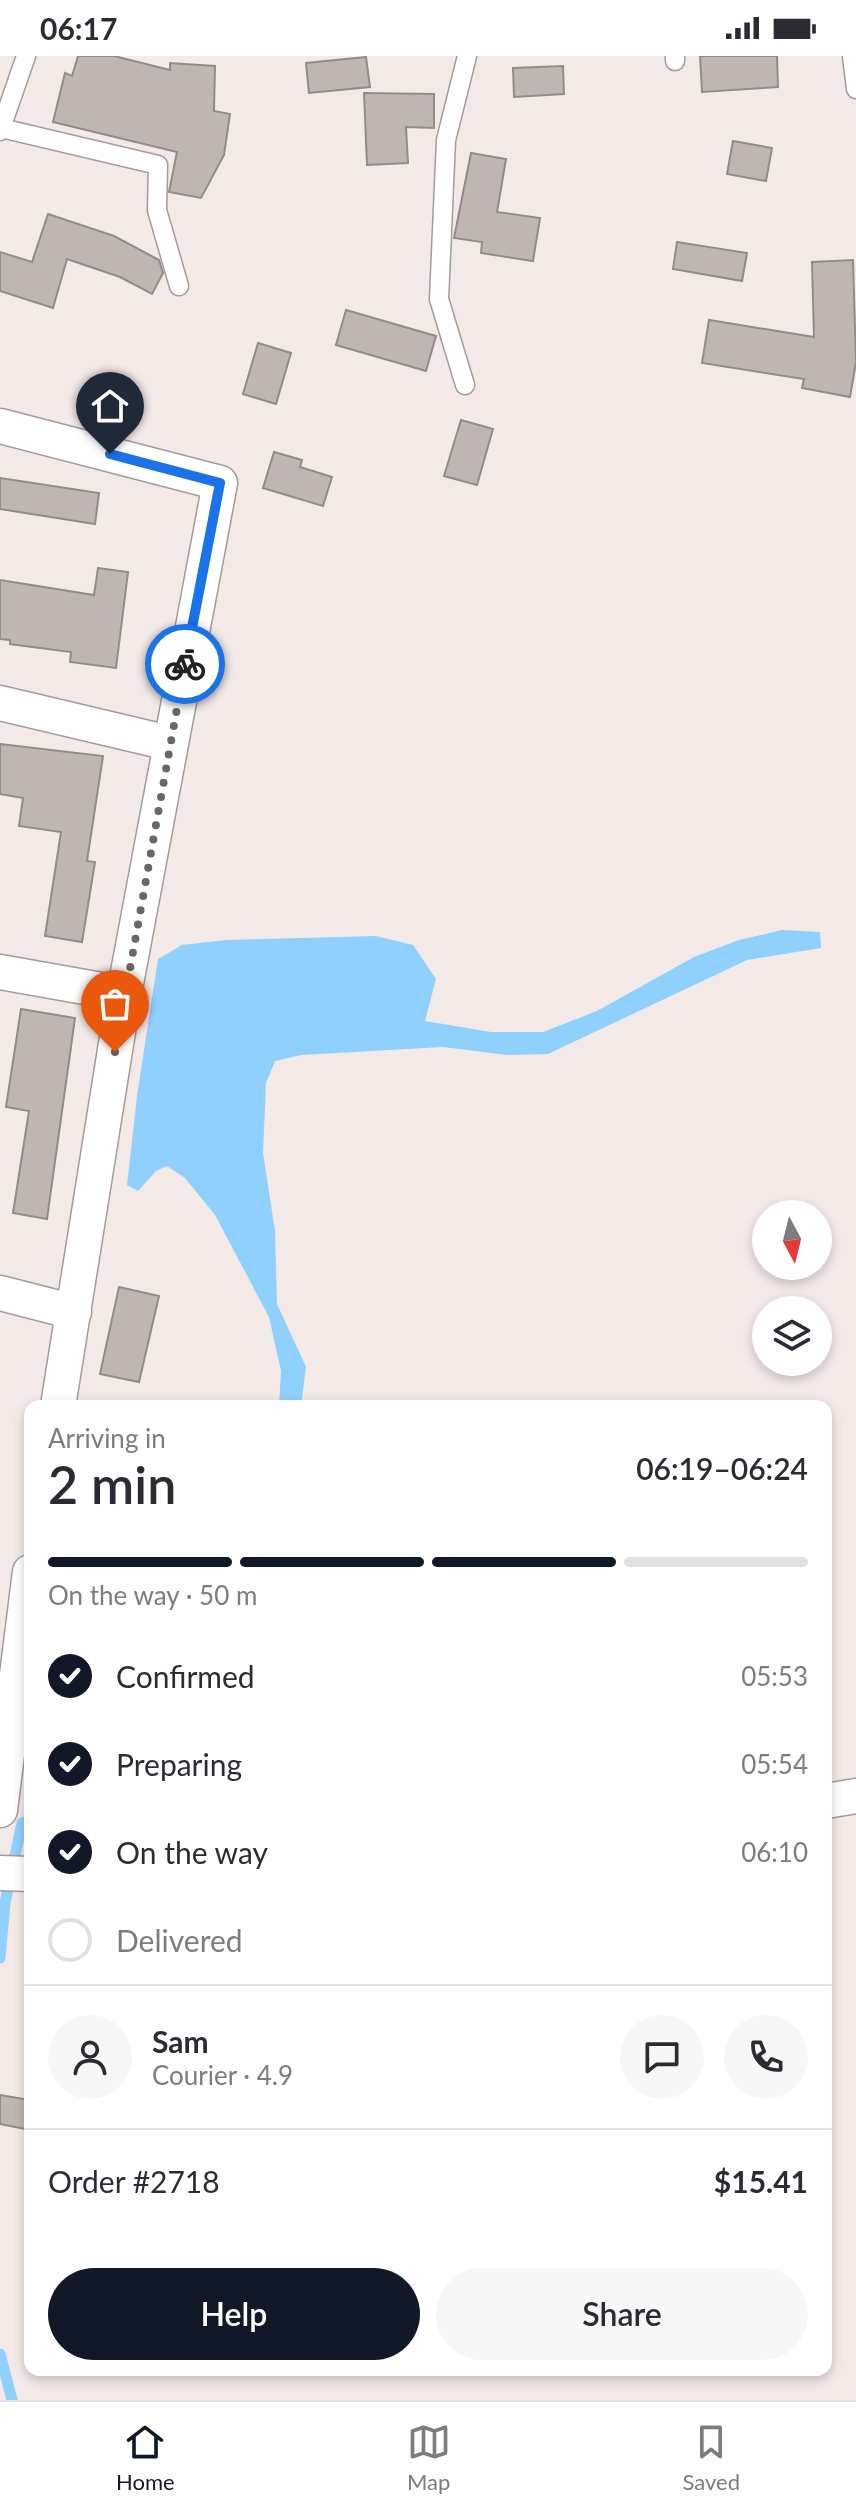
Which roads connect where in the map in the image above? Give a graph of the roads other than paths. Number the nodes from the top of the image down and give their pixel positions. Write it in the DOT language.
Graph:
graph roads {
  1 [pos="26,56"];
  2 [pos="467,56"];
  3 [pos="852,56"];
  4 [pos="856,89"];
  5 [pos="1,129"];
  6 [pos="179,286"];
  7 [pos="465,385"];
  8 [pos="0,426"];
  9 [pos="0,703"];
  10 [pos="169,743"];
  11 [pos="0,972"];
  12 [pos="124,994"];
  13 [pos="0,1293"];
  14 [pos="74,1312"];
  15 [pos="59,1400"];
  16 [pos="24,1588"];
  17 [pos="10,1625"];
  18 [pos="856,1796"];
  19 [pos="832,1800"];
  20 [pos="0,1810"];
  21 [pos="0,1873"];
  22 [pos="24,1874"];
  1 -- 5 [label="lane"];
  2 -- 7 [label="lane"];
  3 -- 4 [label="lane"];
  5 -- 6 [label="lane"];
  8 -- 10 [label="street"];
  9 -- 10 [label="street"];
  10 -- 12 [label="street"];
  11 -- 12 [label="street"];
  12 -- 14 [label="street"];
  13 -- 14 [label="street"];
  14 -- 15 [label="street"];
  16 -- 17 [label="street"];
  17 -- 20 [label="street"];
  18 -- 19 [label="street"];
  21 -- 22 [label="street"];
}
